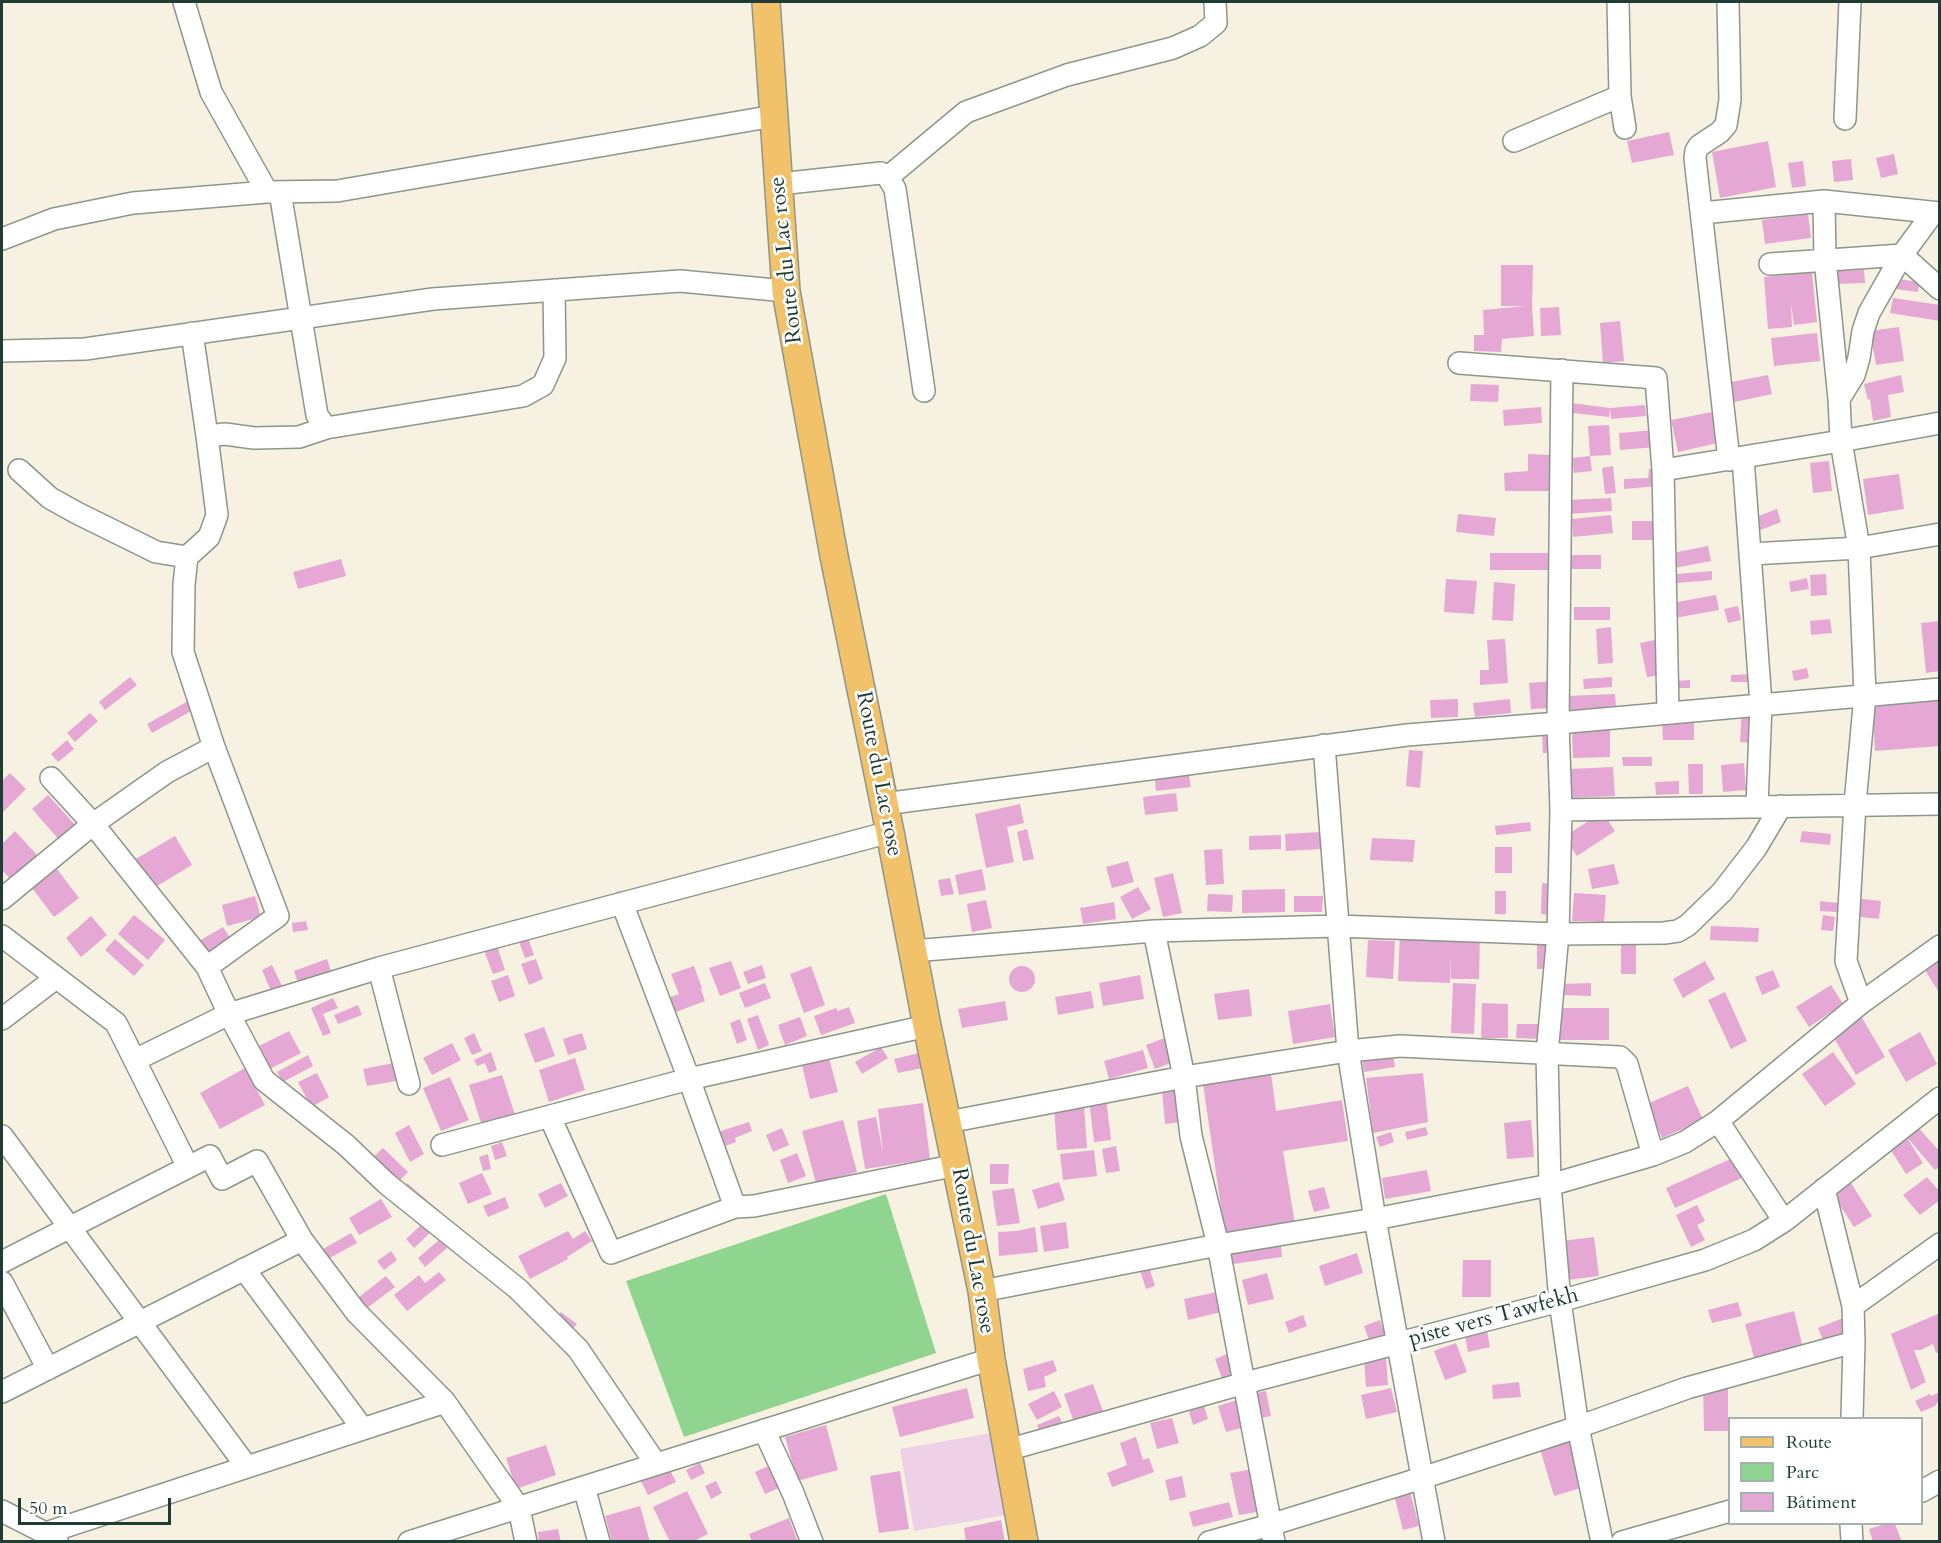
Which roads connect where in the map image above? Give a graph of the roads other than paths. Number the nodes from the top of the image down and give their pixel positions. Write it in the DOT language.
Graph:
graph roads {
  1 [pos="184,2"];
  2 [pos="766,2"];
  3 [pos="1215,2"];
  4 [pos="1618,2"];
  5 [pos="1728,2"];
  6 [pos="1850,2"];
  7 [pos="1620,96"];
  8 [pos="774,116"];
  9 [pos="1845,119"];
  10 [pos="1625,128"];
  11 [pos="1514,141"];
  12 [pos="888,177"];
  13 [pos="779,184"];
  14 [pos="274,192"];
  15 [pos="1824,201"];
  16 [pos="1702,213"];
  17 [pos="1936,213"];
  18 [pos="2,239"];
  19 [pos="1902,255"];
  20 [pos="1825,259"];
  21 [pos="1770,264"];
  22 [pos="1940,289"];
  23 [pos="554,290"];
  24 [pos="786,291"];
  25 [pos="300,318"];
  26 [pos="192,333"];
  27 [pos="2,351"];
  28 [pos="1459,363"];
  29 [pos="1562,370"];
  30 [pos="924,391"];
  31 [pos="1839,399"];
  32 [pos="1940,423"];
  33 [pos="326,428"];
  34 [pos="207,436"];
  35 [pos="1841,441"];
  36 [pos="1736,459"];
  37 [pos="19,470"];
  38 [pos="1663,470"];
  39 [pos="1940,534"];
  40 [pos="1859,548"];
  41 [pos="1751,554"];
  42 [pos="187,557"];
  43 [pos="1940,689"];
  44 [pos="1865,695"];
  45 [pos="1761,704"];
  46 [pos="1668,712"];
  47 [pos="1558,723"];
  48 [pos="1324,746"];
  49 [pos="214,747"];
  50 [pos="51,778"];
  51 [pos="884,804"];
  52 [pos="1855,804"];
  53 [pos="1940,804"];
  54 [pos="1757,806"];
  55 [pos="1781,806"];
  56 [pos="1561,810"];
  57 [pos="93,824"];
  58 [pos="890,832"];
  59 [pos="2,899"];
  60 [pos="622,903"];
  61 [pos="1337,926"];
  62 [pos="1154,931"];
  63 [pos="1558,934"];
  64 [pos="2,936"];
  65 [pos="1940,946"];
  66 [pos="913,951"];
  67 [pos="207,967"];
  68 [pos="379,968"];
  69 [pos="56,978"];
  70 [pos="1861,1003"];
  71 [pos="229,1014"];
  72 [pos="2,1019"];
  73 [pos="927,1026"];
  74 [pos="1348,1051"];
  75 [pos="1547,1054"];
  76 [pos="135,1060"];
  77 [pos="1184,1077"];
  78 [pos="689,1079"];
  79 [pos="409,1084"];
  80 [pos="1940,1098"];
  81 [pos="550,1117"];
  82 [pos="1718,1121"];
  83 [pos="948,1122"];
  84 [pos="2,1136"];
  85 [pos="441,1145"];
  86 [pos="1653,1155"];
  87 [pos="957,1165"];
  88 [pos="188,1167"];
  89 [pos="1550,1185"];
  90 [pos="1824,1189"];
  91 [pos="735,1207"];
  92 [pos="1375,1219"];
  93 [pos="1784,1221"];
  94 [pos="69,1228"];
  95 [pos="302,1240"];
  96 [pos="1940,1244"];
  97 [pos="1218,1245"];
  98 [pos="2,1262"];
  99 [pos="244,1269"];
  100 [pos="2,1282"];
  101 [pos="982,1291"];
  102 [pos="1560,1301"];
  103 [pos="1853,1306"];
  104 [pos="139,1323"];
  105 [pos="1854,1342"];
  106 [pos="1397,1344"];
  107 [pos="991,1359"];
  108 [pos="48,1369"];
  109 [pos="1245,1383"];
  110 [pos="2,1392"];
  111 [pos="445,1402"];
  112 [pos="1852,1417"];
  113 [pos="1578,1427"];
  114 [pos="363,1429"];
  115 [pos="764,1430"];
  116 [pos="1007,1450"];
  117 [pos="656,1464"];
  118 [pos="247,1467"];
  119 [pos="1422,1478"];
  120 [pos="584,1487"];
  121 [pos="519,1508"];
  122 [pos="2,1511"];
  123 [pos="1728,1512"];
  124 [pos="1272,1533"];
  125 [pos="54,1537"];
  126 [pos="409,1542"];
  127 [pos="526,1542"];
  128 [pos="599,1542"];
  129 [pos="812,1542"];
  130 [pos="1024,1542"];
  131 [pos="1209,1542"];
  132 [pos="1434,1542"];
  133 [pos="1602,1542"];
  134 [pos="1622,1542"];
  1 -- 14 [label="street"];
  2 -- 8 [label="main road, Route du Lac rose"];
  3 -- 12 [label="street"];
  4 -- 7 [label="street"];
  5 -- 16 [label="street"];
  6 -- 9 [label="street"];
  7 -- 10 [label="street"];
  7 -- 11 [label="street"];
  8 -- 13 [label="main road, Route du Lac rose"];
  8 -- 14 [label="street"];
  12 -- 13 [label="street"];
  12 -- 30 [label="street"];
  13 -- 24 [label="main road, Route du Lac rose"];
  14 -- 18 [label="street"];
  14 -- 25 [label="street"];
  15 -- 16 [label="street"];
  15 -- 17 [label="street"];
  15 -- 20 [label="street"];
  16 -- 36 [label="street"];
  17 -- 19 [label="street"];
  19 -- 20 [label="street"];
  19 -- 22 [label="street"];
  19 -- 31 [label="street"];
  20 -- 21 [label="street"];
  20 -- 31 [label="street"];
  23 -- 24 [label="street"];
  23 -- 25 [label="street"];
  23 -- 33 [label="street"];
  24 -- 51 [label="main road, Route du Lac rose"];
  25 -- 26 [label="street"];
  25 -- 33 [label="street"];
  26 -- 27 [label="street"];
  26 -- 34 [label="street"];
  28 -- 29 [label="street"];
  29 -- 38 [label="street"];
  29 -- 47 [label="street"];
  31 -- 35 [label="street"];
  32 -- 35 [label="street"];
  33 -- 34 [label="street"];
  34 -- 42 [label="street"];
  35 -- 36 [label="street"];
  35 -- 40 [label="street"];
  36 -- 38 [label="street"];
  36 -- 41 [label="street"];
  37 -- 42 [label="street"];
  38 -- 46 [label="street"];
  39 -- 40 [label="street"];
  40 -- 41 [label="street"];
  40 -- 44 [label="street"];
  41 -- 45 [label="street"];
  42 -- 49 [label="street"];
  43 -- 44 [label="street"];
  44 -- 45 [label="street"];
  44 -- 52 [label="street"];
  45 -- 46 [label="street"];
  45 -- 54 [label="street"];
  46 -- 47 [label="street"];
  47 -- 48 [label="street"];
  47 -- 56 [label="street"];
  48 -- 51 [label="street"];
  48 -- 61 [label="street"];
  49 -- 57 [label="street"];
  49 -- 67 [label="street"];
  50 -- 57 [label="street"];
  51 -- 58 [label="main road, Route du Lac rose"];
  52 -- 53 [label="street"];
  52 -- 55 [label="street"];
  52 -- 70 [label="street"];
  54 -- 55 [label="street"];
  54 -- 56 [label="street"];
  55 -- 63 [label="street"];
  56 -- 63 [label="street"];
  57 -- 59 [label="street"];
  57 -- 67 [label="street"];
  58 -- 60 [label="street"];
  58 -- 66 [label="main road, Route du Lac rose"];
  60 -- 68 [label="street"];
  60 -- 78 [label="street"];
  61 -- 62 [label="street"];
  61 -- 63 [label="street"];
  61 -- 74 [label="street"];
  62 -- 66 [label="street"];
  62 -- 77 [label="street"];
  63 -- 75 [label="street"];
  64 -- 69 [label="street"];
  65 -- 70 [label="street"];
  66 -- 73 [label="main road, Route du Lac rose"];
  67 -- 71 [label="street"];
  68 -- 71 [label="street"];
  68 -- 79 [label="street"];
  69 -- 72 [label="street"];
  69 -- 76 [label="street"];
  70 -- 82 [label="street"];
  71 -- 76 [label="street"];
  71 -- 117 [label="street"];
  73 -- 78 [label="street"];
  73 -- 83 [label="main road, Route du Lac rose"];
  74 -- 75 [label="street"];
  74 -- 77 [label="street"];
  74 -- 92 [label="street"];
  75 -- 86 [label="street"];
  75 -- 89 [label="street"];
  76 -- 88 [label="street"];
  77 -- 83 [label="street"];
  77 -- 97 [label="street"];
  78 -- 81 [label="street"];
  78 -- 91 [label="street"];
  80 -- 90 [label="street, piste vers Tawfekh"];
  81 -- 85 [label="street"];
  81 -- 91 [label="street"];
  82 -- 86 [label="street"];
  82 -- 93 [label="street"];
  83 -- 87 [label="main road, Route du Lac rose"];
  84 -- 94 [label="street"];
  86 -- 89 [label="street"];
  87 -- 91 [label="street"];
  87 -- 101 [label="main road, Route du Lac rose"];
  88 -- 94 [label="street"];
  88 -- 95 [label="street"];
  89 -- 92 [label="street"];
  89 -- 102 [label="street"];
  90 -- 93 [label="street, piste vers Tawfekh"];
  90 -- 103 [label="street"];
  92 -- 97 [label="street"];
  92 -- 106 [label="street"];
  93 -- 102 [label="street, piste vers Tawfekh"];
  94 -- 98 [label="street"];
  94 -- 104 [label="street"];
  95 -- 99 [label="street"];
  95 -- 111 [label="street"];
  96 -- 103 [label="street"];
  97 -- 101 [label="street"];
  97 -- 109 [label="street"];
  99 -- 104 [label="street"];
  99 -- 114 [label="street"];
  100 -- 108 [label="street"];
  101 -- 107 [label="main road, Route du Lac rose"];
  102 -- 106 [label="street, piste vers Tawfekh"];
  102 -- 113 [label="street"];
  103 -- 105 [label="street"];
  104 -- 108 [label="street"];
  104 -- 118 [label="street"];
  105 -- 112 [label="street"];
  105 -- 113 [label="street"];
  106 -- 109 [label="street, piste vers Tawfekh"];
  106 -- 119 [label="street"];
  107 -- 115 [label="street"];
  107 -- 116 [label="main road, Route du Lac rose"];
  108 -- 110 [label="street"];
  109 -- 116 [label="street, piste vers Tawfekh"];
  109 -- 124 [label="street"];
  111 -- 114 [label="street"];
  111 -- 121 [label="street"];
  113 -- 119 [label="street"];
  113 -- 133 [label="street"];
  114 -- 118 [label="street"];
  115 -- 117 [label="street"];
  115 -- 129 [label="street"];
  116 -- 130 [label="main road, Route du Lac rose"];
  117 -- 120 [label="street"];
  118 -- 125 [label="street"];
  119 -- 124 [label="street"];
  119 -- 132 [label="street"];
  120 -- 121 [label="street"];
  120 -- 128 [label="street"];
  121 -- 126 [label="street"];
  121 -- 127 [label="street"];
  122 -- 125 [label="street"];
  123 -- 134 [label="street"];
  124 -- 131 [label="street"];
}
